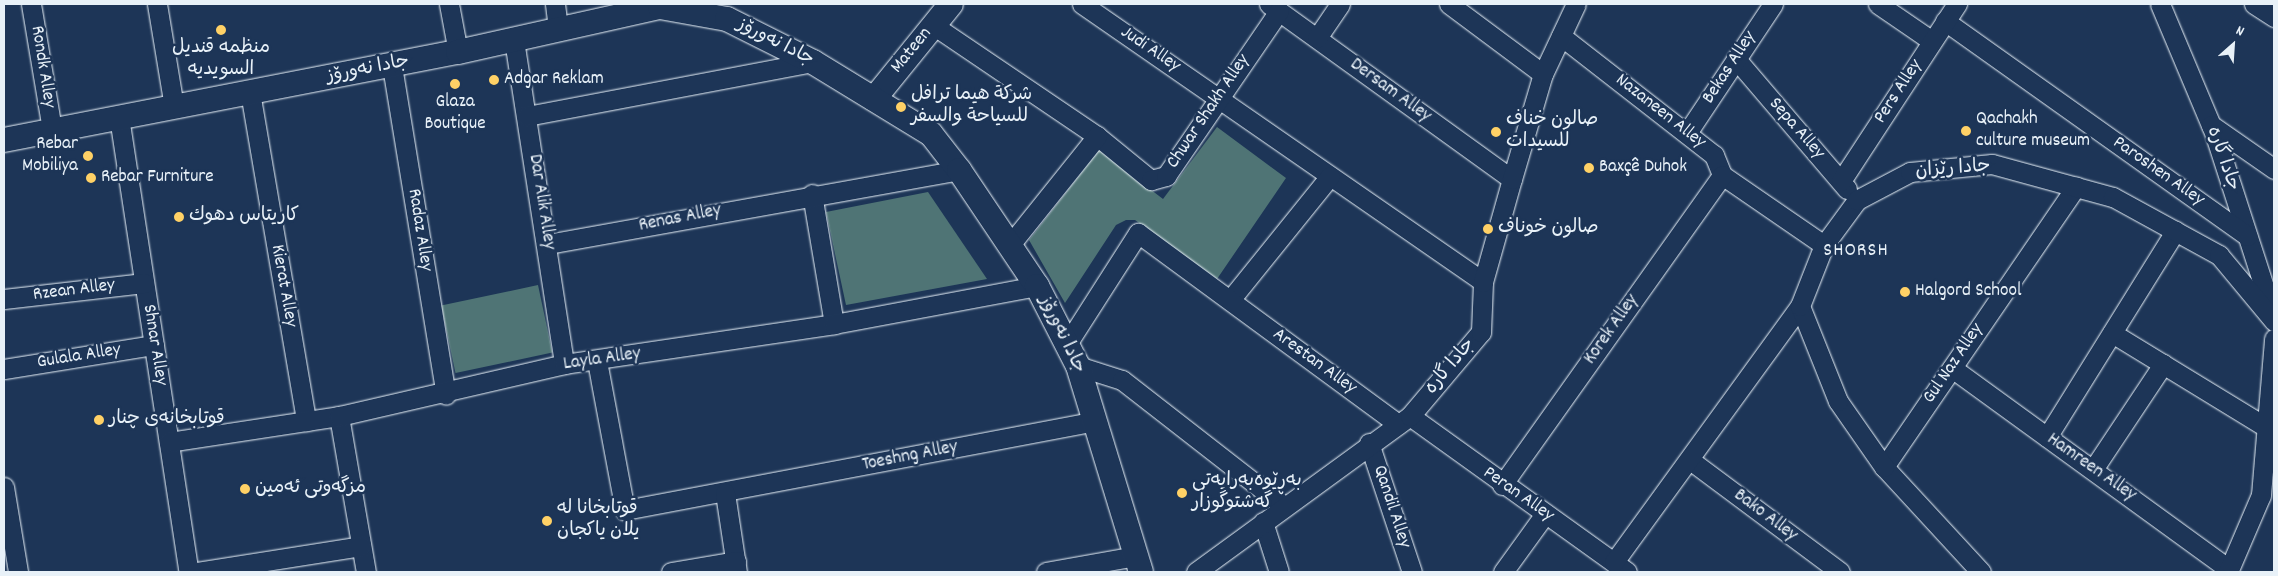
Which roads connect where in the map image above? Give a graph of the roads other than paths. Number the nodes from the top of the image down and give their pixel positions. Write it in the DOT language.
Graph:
graph roads {
  1 [pos="32,4"];
  2 [pos="157,4"];
  3 [pos="449,4"];
  4 [pos="555,4"];
  5 [pos="951,4"];
  6 [pos="1082,4"];
  7 [pos="1340,4"];
  8 [pos="1449,4"];
  9 [pos="1576,4"];
  10 [pos="1878,4"];
  11 [pos="1957,4"];
  12 [pos="2160,4"];
  13 [pos="2254,4"];
  14 [pos="1765,7"];
  15 [pos="1274,8"];
  16 [pos="2274,18"];
  17 [pos="1946,21"];
  18 [pos="933,25"];
  19 [pos="558,30"];
  20 [pos="1561,36"];
  21 [pos="1317,38"];
  22 [pos="514,40"];
  23 [pos="1932,41"];
  24 [pos="458,52"];
  25 [pos="1736,59"];
  26 [pos="813,62"];
  27 [pos="392,66"];
  28 [pos="1544,74"];
  29 [pos="250,92"];
  30 [pos="1218,97"];
  31 [pos="874,99"];
  32 [pos="174,107"];
  33 [pos="527,116"];
  34 [pos="119,117"];
  35 [pos="2211,125"];
  36 [pos="52,130"];
  37 [pos="1687,133"];
  38 [pos="1096,136"];
  39 [pos="4,140"];
  40 [pos="2274,169"];
  41 [pos="959,170"];
  42 [pos="1722,174"];
  43 [pos="1330,176"];
  44 [pos="1512,179"];
  45 [pos="1841,181"];
  46 [pos="2076,187"];
  47 [pos="812,194"];
  48 [pos="1857,200"];
  49 [pos="2175,231"];
  50 [pos="2247,236"];
  51 [pos="548,244"];
  52 [pos="1824,245"];
  53 [pos="1009,246"];
  54 [pos="1483,282"];
  55 [pos="144,283"];
  56 [pos="1037,286"];
  57 [pos="4,299"];
  58 [pos="1230,300"];
  59 [pos="1800,306"];
  60 [pos="2274,320"];
  61 [pos="834,324"];
  62 [pos="2112,333"];
  63 [pos="2274,339"];
  64 [pos="1067,344"];
  65 [pos="154,345"];
  66 [pos="597,361"];
  67 [pos="564,364"];
  68 [pos="2163,364"];
  69 [pos="1078,366"];
  70 [pos="1952,368"];
  71 [pos="4,369"];
  72 [pos="2272,392"];
  73 [pos="446,395"];
  74 [pos="339,416"];
  75 [pos="1404,420"];
  76 [pos="306,421"];
  77 [pos="1095,421"];
  78 [pos="2266,427"];
  79 [pos="2047,437"];
  80 [pos="169,442"];
  81 [pos="1369,442"];
  82 [pos="1690,460"];
  83 [pos="1884,467"];
  84 [pos="2094,468"];
  85 [pos="1502,485"];
  86 [pos="4,487"];
  87 [pos="724,493"];
  88 [pos="2268,500"];
  89 [pos="1284,506"];
  90 [pos="1545,514"];
  91 [pos="1263,522"];
  92 [pos="362,546"];
  93 [pos="1138,564"];
  94 [pos="736,567"];
  95 [pos="1620,567"];
  96 [pos="2229,570"];
  97 [pos="1976,571"];
  98 [pos="18,572"];
  99 [pos="189,572"];
  100 [pos="197,572"];
  101 [pos="366,572"];
  102 [pos="671,572"];
  103 [pos="1046,572"];
  104 [pos="1196,572"];
  105 [pos="1279,572"];
  106 [pos="1412,572"];
  107 [pos="1503,572"];
  108 [pos="1840,572"];
  1 -- 36 [label="street, Rondk Alley"];
  2 -- 32 [label="street"];
  3 -- 24 [label="street"];
  4 -- 19 [label="street"];
  5 -- 18 [label="street, Mateen"];
  6 -- 30 [label="street, Judi Alley"];
  7 -- 21 [label="street"];
  8 -- 28 [label="street"];
  9 -- 20 [label="street, جادا گارە"];
  10 -- 23 [label="street"];
  11 -- 17 [label="street, Pers Alley"];
  12 -- 35 [label="street, جادا گارە"];
  13 -- 16 [label="street"];
  14 -- 25 [label="street, Bekas Alley"];
  15 -- 21 [label="street, Dersam Alley"];
  15 -- 30 [label="street, Chwar Shakh Alley"];
  17 -- 23 [label="street, Pers Alley"];
  17 -- 50 [label="street, Paroshen Alley"];
  18 -- 31 [label="street, Mateen"];
  18 -- 38 [label="street"];
  19 -- 22 [label="street, جادا نەورۆز"];
  19 -- 26 [label="street, جادا نەورۆز"];
  20 -- 28 [label="street, جادا گارە"];
  20 -- 37 [label="street, Nazaneen Alley"];
  21 -- 44 [label="street, Dersam Alley"];
  22 -- 24 [label="street, جادا نەورۆز"];
  22 -- 33 [label="street, Dar Alik Alley"];
  23 -- 45 [label="street, Pers Alley"];
  24 -- 27 [label="street, جادا نەورۆز"];
  25 -- 37 [label="street, Bekas Alley"];
  25 -- 45 [label="street, Sepa Alley"];
  26 -- 31 [label="street, جادا نەورۆز"];
  26 -- 33 [label="street"];
  27 -- 29 [label="street, جادا نەورۆز"];
  27 -- 73 [label="street, Radaz Alley"];
  28 -- 44 [label="street, جادا گارە"];
  29 -- 32 [label="street, جادا نەورۆز"];
  29 -- 76 [label="street, Kierat Alley"];
  30 -- 38 [label="street, Chwar Shakh Alley"];
  30 -- 43 [label="street, Judi Alley"];
  31 -- 41 [label="street, جادا نەورۆز"];
  32 -- 34 [label="street, جادا نەورۆز"];
  33 -- 51 [label="street, Dar Alik Alley"];
  34 -- 36 [label="street, جادا نەورۆز"];
  34 -- 55 [label="street, Shnar Alley"];
  35 -- 40 [label="street"];
  35 -- 50 [label="street, جادا گارە"];
  36 -- 39 [label="street, جادا نەورۆز"];
  37 -- 42 [label="street, Nazaneen Alley"];
  38 -- 53 [label="street"];
  41 -- 47 [label="street, Renas Alley"];
  41 -- 53 [label="street, جادا نەورۆز"];
  42 -- 52 [label="street, Nazaneen Alley"];
  42 -- 85 [label="street, Korek Alley"];
  43 -- 54 [label="street, Judi Alley"];
  43 -- 58 [label="street"];
  44 -- 54 [label="street, جادا گارە"];
  45 -- 48 [label="street, Sepa Alley"];
  46 -- 48 [label="street, جادا رێزان"];
  46 -- 49 [label="street, جادا رێزان"];
  46 -- 70 [label="street, Gul Naz Alley"];
  47 -- 51 [label="street, Renas Alley"];
  47 -- 61 [label="street"];
  48 -- 52 [label="street, جادا رێزان"];
  49 -- 60 [label="street, جادا رێزان"];
  49 -- 62 [label="street"];
  50 -- 60 [label="street, جادا گارە"];
  51 -- 67 [label="street, Dar Alik Alley"];
  52 -- 59 [label="street, جادا رێزان"];
  53 -- 56 [label="street, جادا نەورۆز"];
  54 -- 75 [label="street, جادا گارە"];
  55 -- 57 [label="street, Rzean Alley"];
  55 -- 65 [label="street, Shnar Alley"];
  56 -- 61 [label="street, Layla Alley"];
  56 -- 64 [label="street, جادا نەورۆز"];
  58 -- 64 [label="street, Arestan Alley"];
  58 -- 75 [label="street, Arestan Alley"];
  59 -- 82 [label="street, جادا رێزان"];
  59 -- 83 [label="street"];
  61 -- 66 [label="street, Layla Alley"];
  62 -- 68 [label="street"];
  62 -- 79 [label="street"];
  63 -- 72 [label="street"];
  64 -- 69 [label="street, جادا نەورۆز"];
  65 -- 71 [label="street, Gulala Alley"];
  65 -- 80 [label="street, Shnar Alley"];
  66 -- 67 [label="street, Layla Alley"];
  66 -- 87 [label="street, Toeshng Alley"];
  67 -- 73 [label="street, Layla Alley"];
  68 -- 78 [label="street"];
  68 -- 84 [label="street"];
  69 -- 77 [label="street, جادا نەورۆز"];
  69 -- 89 [label="street"];
  70 -- 79 [label="street, Hamreen Alley"];
  70 -- 83 [label="street, Gul Naz Alley"];
  72 -- 78 [label="street"];
  73 -- 74 [label="street, Layla Alley"];
  74 -- 76 [label="street, Layla Alley"];
  74 -- 92 [label="street"];
  75 -- 81 [label="street, جادا گارە"];
  75 -- 85 [label="street, Peran Alley"];
  76 -- 80 [label="street, Layla Alley"];
  77 -- 87 [label="street, Toeshng Alley"];
  77 -- 93 [label="street, جادا نەورۆز"];
  78 -- 88 [label="street"];
  79 -- 84 [label="street, Hamreen Alley"];
  80 -- 99 [label="street, Shnar Alley"];
  81 -- 89 [label="street, جادا گارە"];
  81 -- 106 [label="street, Qandil Alley"];
  82 -- 95 [label="street, جادا رێزان"];
  82 -- 108 [label="street, Bako Alley"];
  83 -- 97 [label="street"];
  84 -- 96 [label="street, Hamreen Alley"];
  85 -- 90 [label="street, Peran Alley"];
  86 -- 98 [label="street"];
  87 -- 94 [label="street"];
  88 -- 96 [label="street"];
  89 -- 91 [label="street, جادا گارە"];
  90 -- 95 [label="street, Peran Alley"];
  90 -- 107 [label="street"];
  91 -- 104 [label="street, جادا گارە"];
  91 -- 105 [label="street"];
  92 -- 100 [label="street"];
  92 -- 101 [label="street"];
  93 -- 103 [label="street"];
  94 -- 102 [label="street"];
}
